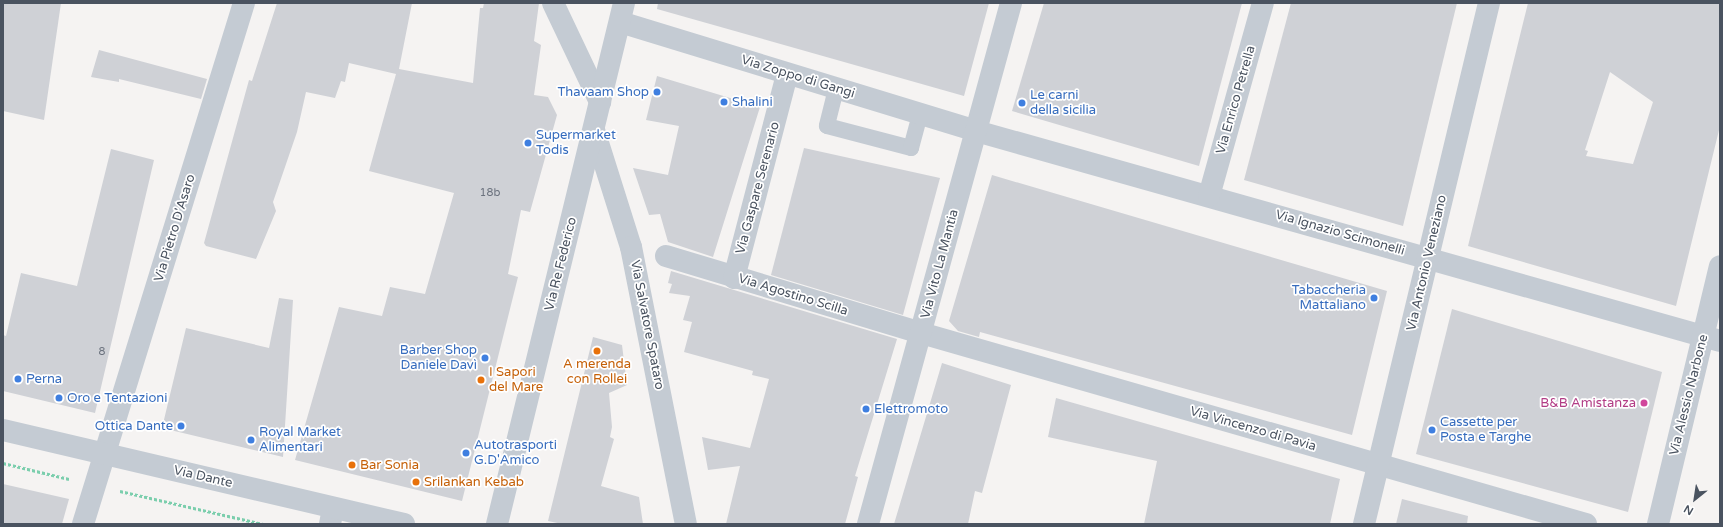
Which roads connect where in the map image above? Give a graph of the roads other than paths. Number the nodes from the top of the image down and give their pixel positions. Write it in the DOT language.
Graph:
graph roads {
  1 [pos="244,3"];
  2 [pos="553,3"];
  3 [pos="1011,3"];
  4 [pos="1263,3"];
  5 [pos="1489,3"];
  6 [pos="622,13"];
  7 [pos="787,74"];
  8 [pos="836,89"];
  9 [pos="600,102"];
  10 [pos="920,114"];
  11 [pos="594,130"];
  12 [pos="976,131"];
  13 [pos="1209,196"];
  14 [pos="666,256"];
  15 [pos="1428,258"];
  16 [pos="1720,266"];
  17 [pos="734,278"];
  18 [pos="921,333"];
  19 [pos="1712,338"];
  20 [pos="3,430"];
  21 [pos="103,453"];
  22 [pos="1378,465"];
  23 [pos="332,516"];
  24 [pos="83,524"];
  25 [pos="404,524"];
  26 [pos="497,524"];
  27 [pos="686,524"];
  28 [pos="868,524"];
  29 [pos="1364,524"];
  30 [pos="1586,524"];
  31 [pos="1658,524"];
  1 -- 21 [label="street, Via Pietro D'Asaro"];
  2 -- 9 [label="street"];
  3 -- 12 [label="street, Via Vito La Mantia"];
  4 -- 13 [label="street, Via Enrico Petrella"];
  5 -- 15 [label="street, Via Antonio Veneziano"];
  6 -- 7 [label="street, Via Zoppo di Gangi"];
  6 -- 9 [label="street, Via Re Federico"];
  7 -- 8 [label="street, Via Zoppo di Gangi"];
  7 -- 17 [label="street, Via Gaspare Serenario"];
  8 -- 10 [label="street, Via Zoppo di Gangi"];
  8 -- 10 [label="lane"];
  9 -- 11 [label="street, Via Re Federico"];
  10 -- 12 [label="street, Via Zoppo di Gangi"];
  11 -- 26 [label="street, Via Re Federico"];
  11 -- 27 [label="street, Via Salvatore Spataro"];
  12 -- 13 [label="street, Via Ignazio Scimonelli"];
  12 -- 18 [label="street, Via Vito La Mantia"];
  13 -- 15 [label="street, Via Ignazio Scimonelli"];
  14 -- 17 [label="street, Via Agostino Scilla"];
  15 -- 19 [label="street, Via Ignazio Scimonelli"];
  15 -- 22 [label="street, Via Antonio Veneziano"];
  16 -- 19 [label="street, Via Alessio Narbone"];
  17 -- 18 [label="street, Via Agostino Scilla"];
  18 -- 22 [label="street, Via Vincenzo di Pavia"];
  18 -- 28 [label="street, Via Vito La Mantia"];
  19 -- 31 [label="street, Via Alessio Narbone"];
  20 -- 21 [label="street, Via Dante"];
  21 -- 23 [label="street, Via Dante"];
  21 -- 24 [label="street, Via Pietro D'Asaro"];
  22 -- 29 [label="street, Via Antonio Veneziano"];
  22 -- 30 [label="street, Via Vincenzo di Pavia"];
  23 -- 25 [label="street, Via Dante"];
}
